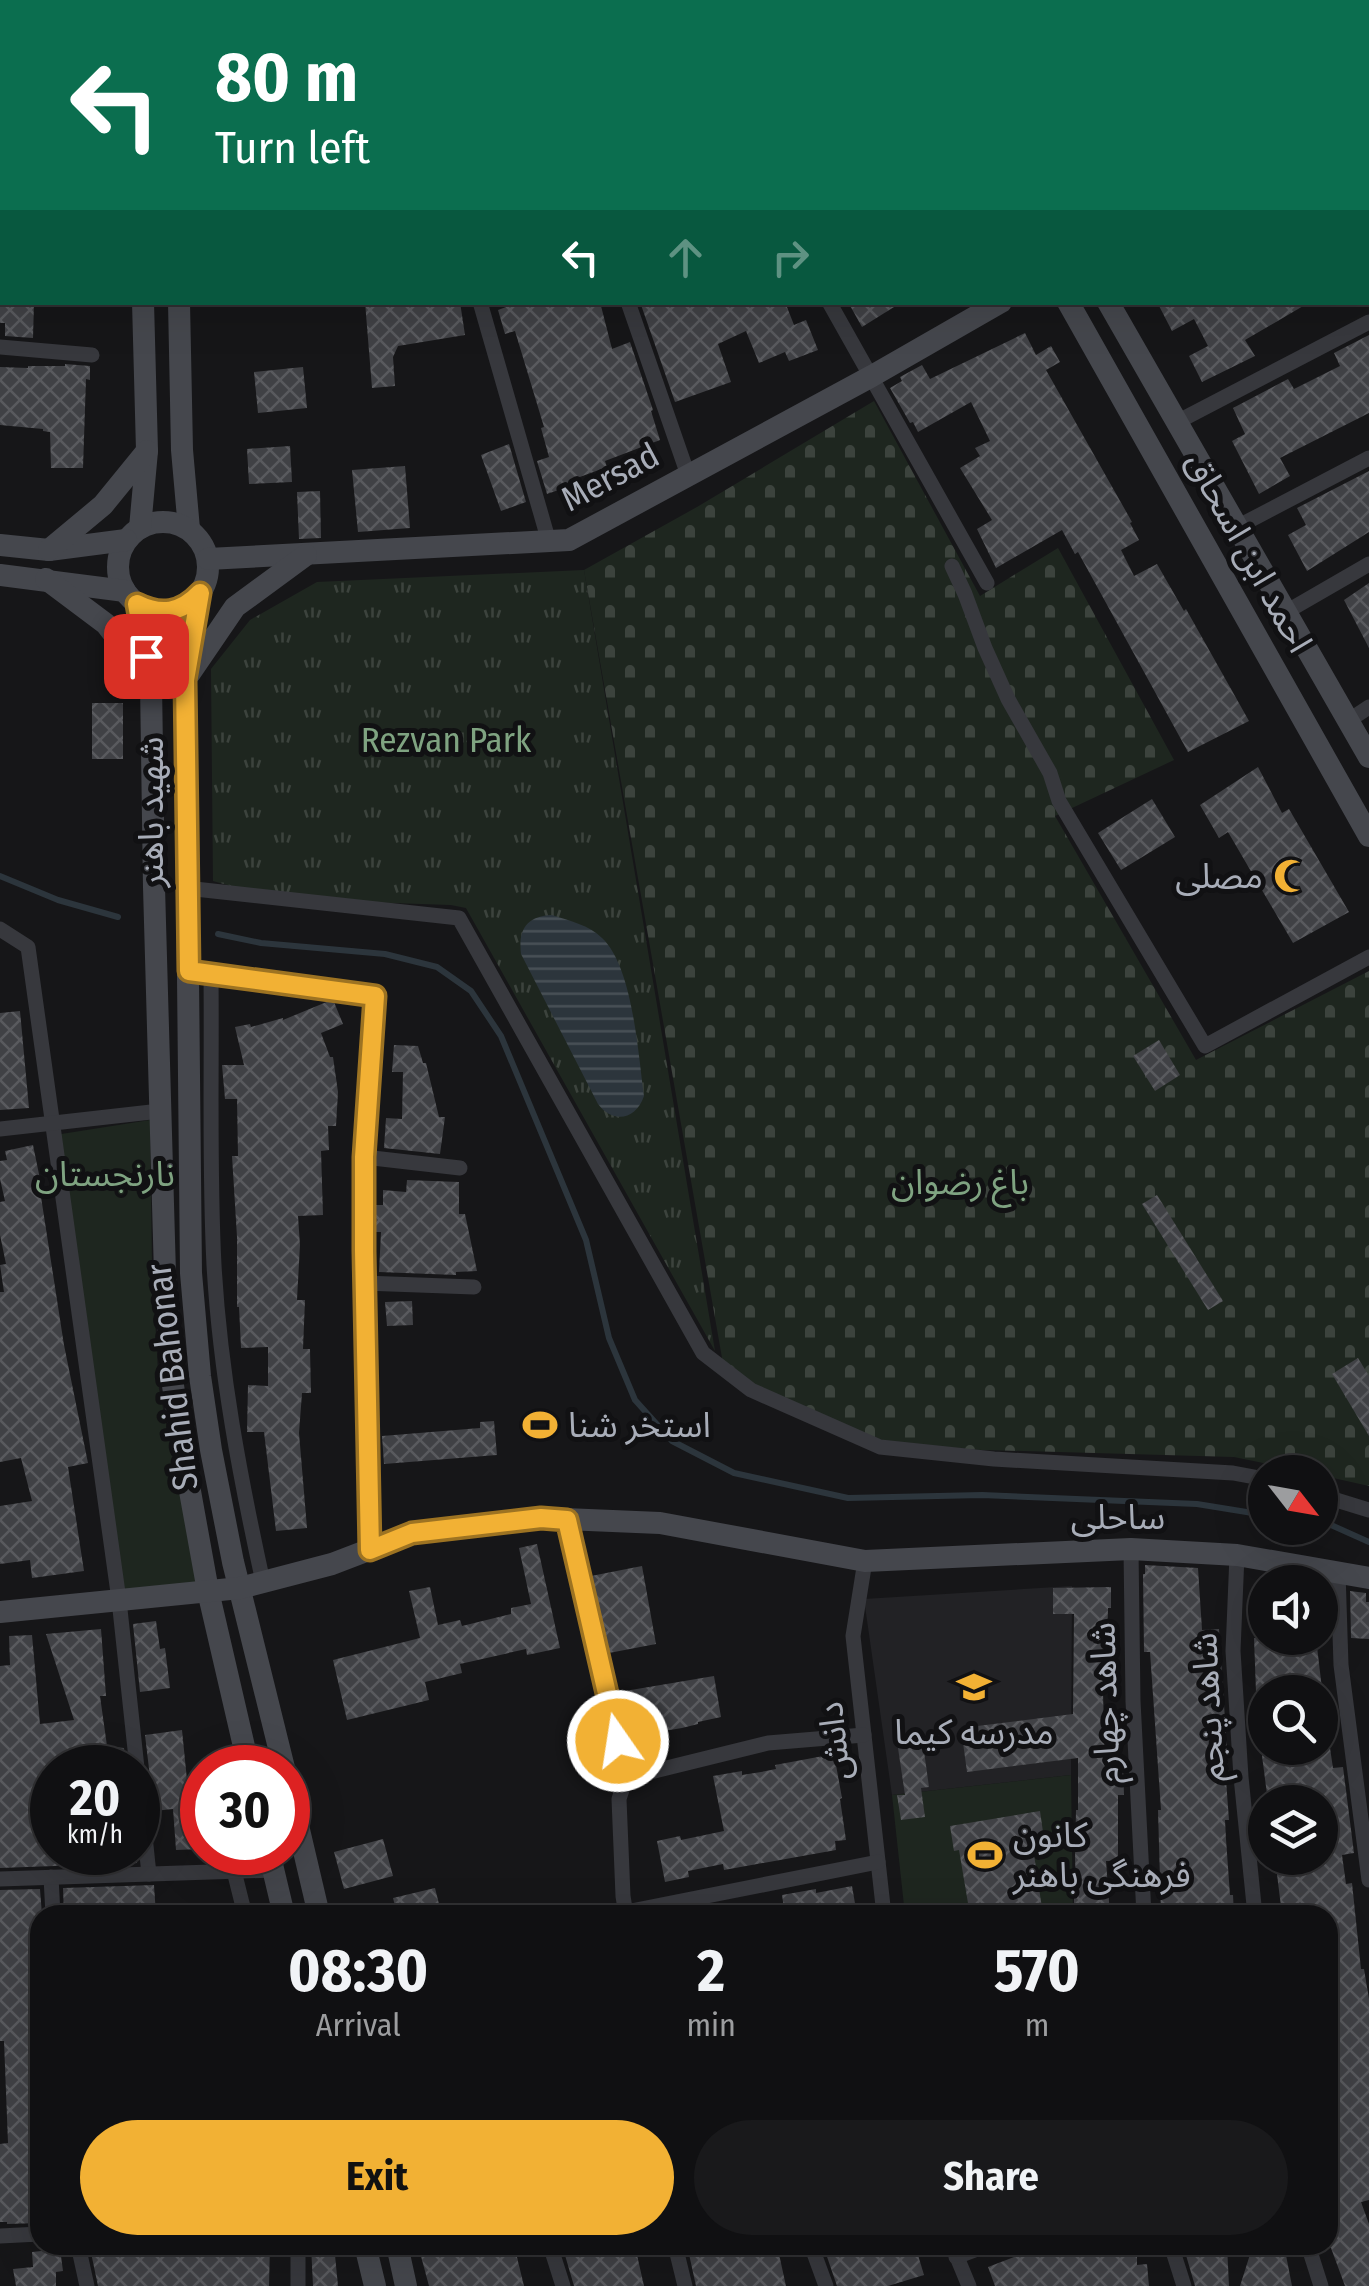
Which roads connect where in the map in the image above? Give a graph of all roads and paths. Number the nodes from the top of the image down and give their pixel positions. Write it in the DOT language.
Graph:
graph roads {
  1 [pos="143,305"];
  2 [pos="179,305"];
  3 [pos="481,305"];
  4 [pos="629,305"];
  5 [pos="832,305"];
  6 [pos="996,305"];
  7 [pos="1070,305"];
  8 [pos="1110,305"];
  9 [pos="1369,322"];
  10 [pos="0,347"];
  11 [pos="92,355"];
  12 [pos="872,376"];
  13 [pos="1177,422"];
  14 [pos="147,451"];
  15 [pos="1369,458"];
  16 [pos="688,474"];
  17 [pos="1237,527"];
  18 [pos="189,530"];
  19 [pos="133,534"];
  20 [pos="549,542"];
  21 [pos="0,545"];
  22 [pos="48,550"];
  23 [pos="307,554"];
  24 [pos="208,559"];
  25 [pos="1369,564"];
  26 [pos="952,566"];
  27 [pos="0,575"];
  28 [pos="46,580"];
  29 [pos="987,583"];
  30 [pos="200,593"];
  31 [pos="131,597"];
  32 [pos="1286,612"];
  33 [pos="185,680"];
  34 [pos="152,683"];
  35 [pos="1369,708"];
  36 [pos="1348,721"];
  37 [pos="1369,757"];
  38 [pos="1369,836"];
  39 [pos="186,888"];
  40 [pos="0,929"];
  41 [pos="1369,957"];
  42 [pos="156,972"];
  43 [pos="200,973"];
  44 [pos="160,1111"];
  45 [pos="54,1123"];
  46 [pos="0,1129"];
  47 [pos="364,1157"];
  48 [pos="460,1168"];
  49 [pos="363,1282"];
  50 [pos="474,1287"];
  51 [pos="1248,1476"];
  52 [pos="1338,1501"];
  53 [pos="1369,1510"];
  54 [pos="567,1520"];
  55 [pos="1131,1549"];
  56 [pos="370,1550"];
  57 [pos="1237,1555"];
  58 [pos="865,1561"];
  59 [pos="1296,1565"];
  60 [pos="1338,1572"];
  61 [pos="1369,1578"];
  62 [pos="263,1582"];
  63 [pos="240,1588"];
  64 [pos="208,1591"];
  65 [pos="119,1600"];
  66 [pos="0,1612"];
  67 [pos="864,1735"];
  68 [pos="134,1745"];
  69 [pos="243,1745"];
  70 [pos="278,1745"];
  71 [pos="626,1778"];
  72 [pos="878,1862"];
  73 [pos="116,1875"];
  74 [pos="235,1875"];
  75 [pos="274,1875"];
  76 [pos="310,1875"];
  77 [pos="51,1877"];
  78 [pos="0,1879"];
  79 [pos="1369,1880"];
  80 [pos="52,1905"];
  81 [pos="242,1905"];
  82 [pos="282,1905"];
  83 [pos="317,1905"];
  84 [pos="624,1905"];
  85 [pos="670,1905"];
  86 [pos="883,1905"];
  87 [pos="1144,1905"];
  88 [pos="1254,1905"];
  89 [pos="30,2234"];
  90 [pos="0,2236"];
  91 [pos="80,2255"];
  92 [pos="298,2255"];
  93 [pos="367,2255"];
  94 [pos="399,2255"];
  95 [pos="553,2255"];
  96 [pos="678,2255"];
  97 [pos="815,2255"];
  98 [pos="956,2255"];
  99 [pos="1174,2255"];
  100 [pos="1311,2255"];
  101 [pos="86,2286"];
  102 [pos="298,2286"];
  103 [pos="375,2286"];
  104 [pos="406,2286"];
  105 [pos="564,2286"];
  106 [pos="686,2286"];
  107 [pos="826,2286"];
  108 [pos="969,2286"];
  109 [pos="1184,2286"];
  110 [pos="1321,2286"];
  1 -- 14 [label="main road"];
  2 -- 18 [label="main road"];
  3 -- 20 [label="street"];
  4 -- 16 [label="street"];
  5 -- 12 [label="street"];
  6 -- 12 [label="main road, Mersad"];
  7 -- 38 [label="main road, احمد ابن اسحاق"];
  8 -- 13 [label="main road, احمد ابن اسحاق"];
  9 -- 13 [label="street"];
  10 -- 11 [label="street"];
  12 -- 16 [label="main road, Mersad"];
  12 -- 29 [label="street"];
  13 -- 17 [label="main road, احمد ابن اسحاق"];
  14 -- 19 [label="main road"];
  14 -- 22 [label="main road"];
  15 -- 17 [label="street"];
  16 -- 20 [label="main road, Mersad"];
  17 -- 32 [label="main road, احمد ابن اسحاق"];
  18 -- 19 [label="main road"];
  18 -- 24 [label="main road"];
  19 -- 22 [label="main road"];
  19 -- 31 [label="main road"];
  20 -- 23 [label="main road, Mersad"];
  21 -- 22 [label="main road"];
  23 -- 24 [label="main road, Mersad"];
  23 -- 33 [label="main road"];
  24 -- 30 [label="main road"];
  25 -- 32 [label="street"];
  26 -- 41 [label="street"];
  27 -- 28 [label="main road"];
  28 -- 31 [label="main road"];
  28 -- 34 [label="main road"];
  30 -- 31 [label="main road"];
  30 -- 33 [label="main road, شهید باهنر"];
  31 -- 34 [label="main road, شهید باهنر"];
  32 -- 36 [label="main road, احمد ابن اسحاق"];
  33 -- 39 [label="main road, شهید باهنر"];
  34 -- 42 [label="main road, شهید باهنر"];
  35 -- 36 [label="street"];
  36 -- 37 [label="main road, احمد ابن اسحاق"];
  39 -- 43 [label="main road, شهید باهنر"];
  39 -- 51 [label="street"];
  40 -- 45 [label="street"];
  42 -- 44 [label="main road, Shahid Bahonar"];
  43 -- 47 [label="street"];
  43 -- 62 [label="street"];
  43 -- 63 [label="main road, Shahid Bahonar"];
  44 -- 45 [label="street"];
  44 -- 64 [label="main road, Shahid Bahonar"];
  45 -- 46 [label="street"];
  45 -- 65 [label="street"];
  47 -- 48 [label="street"];
  47 -- 49 [label="street"];
  49 -- 50 [label="street"];
  49 -- 56 [label="street"];
  52 -- 53 [label="street"];
  54 -- 56 [label="main road, ساحلی"];
  54 -- 58 [label="main road, ساحلی"];
  54 -- 71 [label="street"];
  55 -- 57 [label="main road, ساحلی"];
  55 -- 58 [label="main road, ساحلی"];
  55 -- 87 [label="street, شاهد چهارم"];
  56 -- 62 [label="main road, ساحلی"];
  57 -- 59 [label="main road, ساحلی"];
  57 -- 88 [label="street, شاهد پنجم"];
  58 -- 67 [label="street, دانش"];
  60 -- 61 [label="main road, ساحلی"];
  60 -- 79 [label="street"];
  62 -- 63 [label="main road, ساحلی"];
  63 -- 64 [label="main road, ساحلی"];
  63 -- 70 [label="main road, Shahid Bahonar"];
  64 -- 65 [label="main road, ساحلی"];
  64 -- 69 [label="main road, Shahid Bahonar"];
  65 -- 66 [label="main road, ساحلی"];
  65 -- 68 [label="street"];
  67 -- 71 [label="street"];
  67 -- 72 [label="street, دانش"];
  71 -- 84 [label="street"];
  72 -- 85 [label="street"];
  72 -- 86 [label="street, دانش"];
  73 -- 77 [label="street"];
  74 -- 81 [label="street"];
  75 -- 82 [label="main road"];
  76 -- 83 [label="main road"];
  77 -- 78 [label="street"];
  77 -- 80 [label="street"];
  89 -- 90 [label="street"];
  91 -- 101 [label="street"];
  92 -- 102 [label="street"];
  93 -- 103 [label="main road"];
  94 -- 104 [label="main road"];
  95 -- 105 [label="street"];
  96 -- 106 [label="street"];
  97 -- 107 [label="street"];
  98 -- 108 [label="street"];
  99 -- 109 [label="street"];
  100 -- 110 [label="street"];
}
